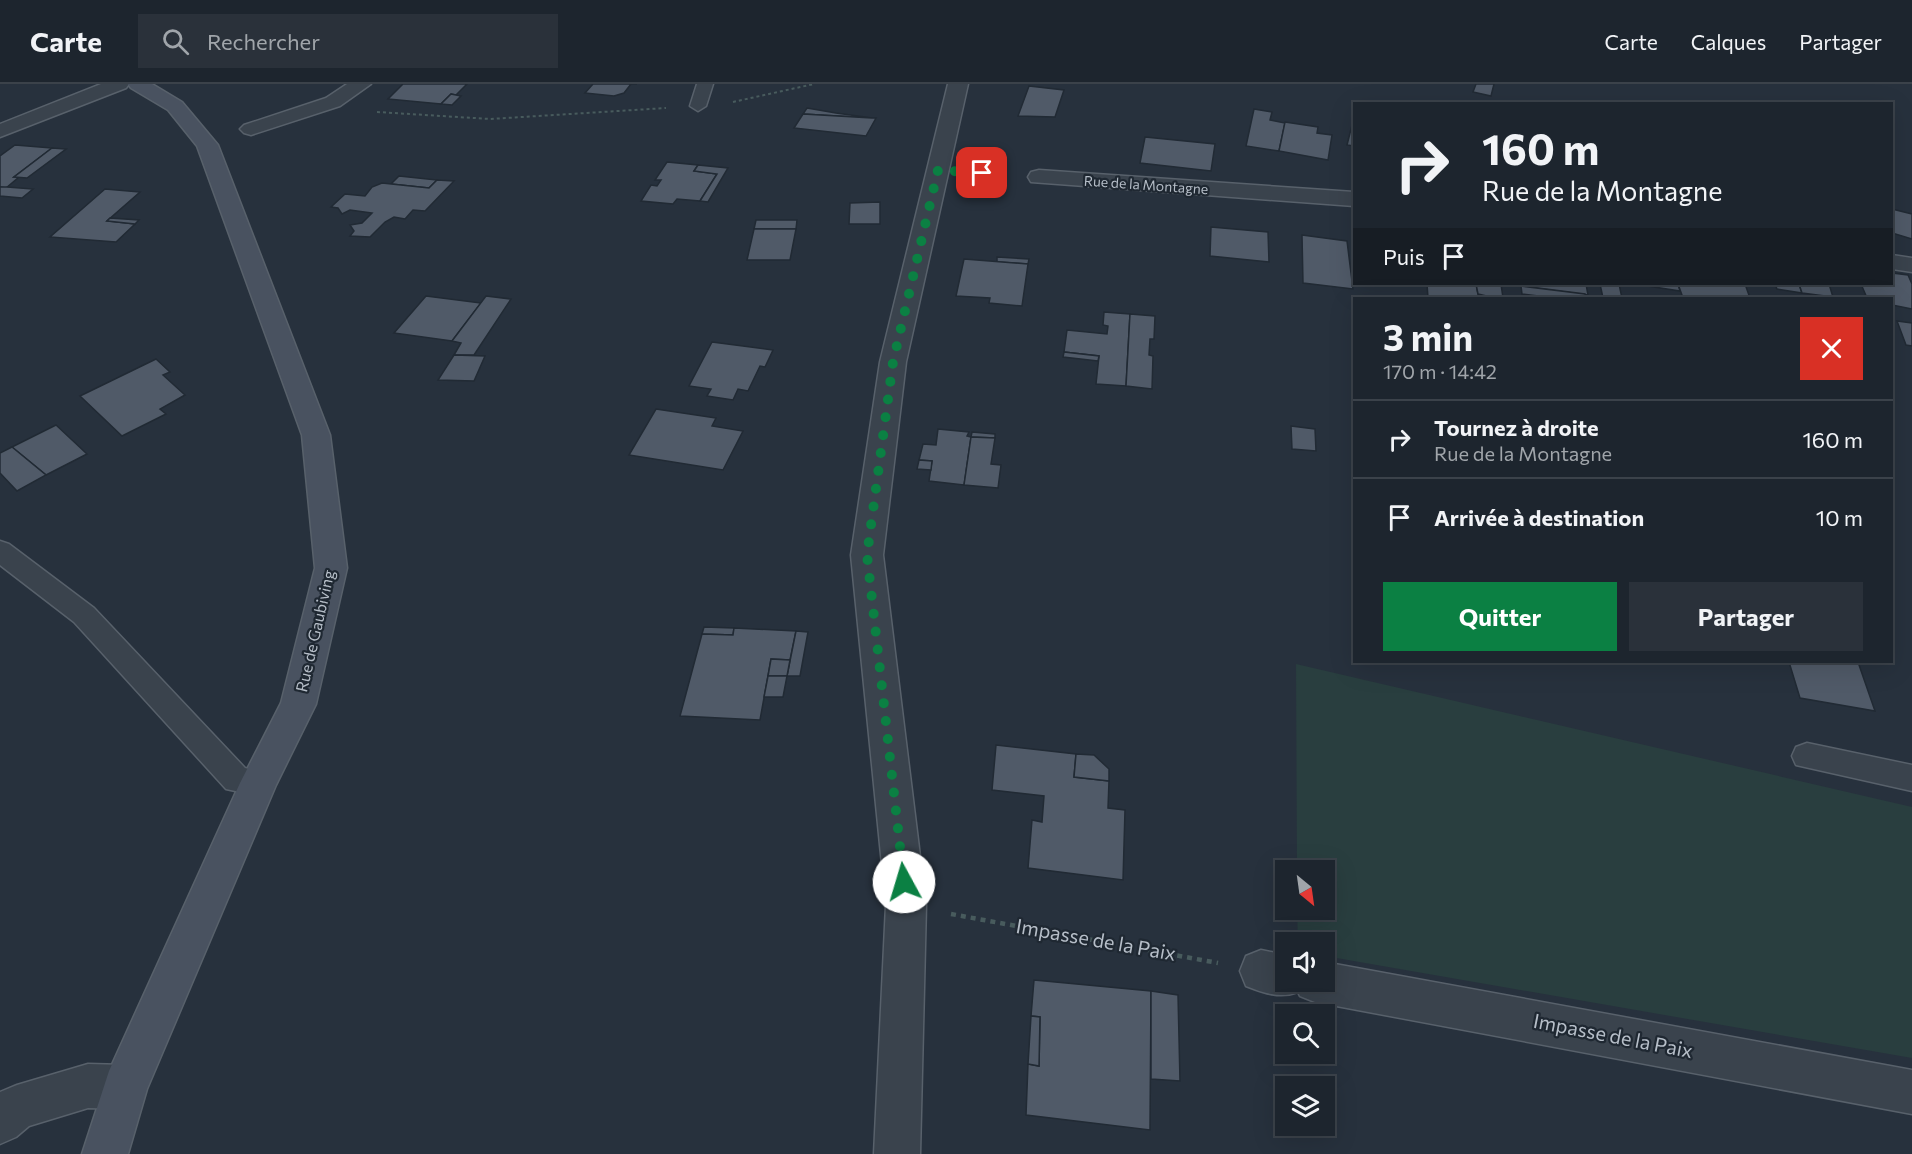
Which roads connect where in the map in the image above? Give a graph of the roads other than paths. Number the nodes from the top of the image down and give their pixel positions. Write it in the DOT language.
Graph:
graph roads {
  1 [pos="119,84"];
  2 [pos="138,84"];
  3 [pos="361,84"];
  4 [pos="705,84"];
  5 [pos="958,84"];
  6 [pos="698,106"];
  7 [pos="251,129"];
  8 [pos="0,131"];
  9 [pos="1039,177"];
  10 [pos="1353,199"];
  11 [pos="1893,262"];
  12 [pos="1912,265"];
  13 [pos="0,551"];
  14 [pos="1807,756"];
  15 [pos="1912,778"];
  16 [pos="259,783"];
  17 [pos="1335,985"];
  18 [pos="125,1087"];
  19 [pos="1912,1092"];
  20 [pos="0,1121"];
  21 [pos="105,1154"];
  22 [pos="897,1154"];
  1 -- 8 [label="street"];
  2 -- 16 [label="main road, Rue de Gaubiving"];
  3 -- 7 [label="street"];
  4 -- 6 [label="lane"];
  5 -- 22 [label="street"];
  9 -- 10 [label="street, Rue de la Montagne"];
  11 -- 12 [label="street"];
  13 -- 16 [label="lane"];
  14 -- 15 [label="lane"];
  16 -- 18 [label="main road, Rue de Gaubiving"];
  17 -- 19 [label="street, Impasse de la Paix"];
  18 -- 20 [label="street"];
  18 -- 21 [label="main road, Rue de Gaubiving"];
}
